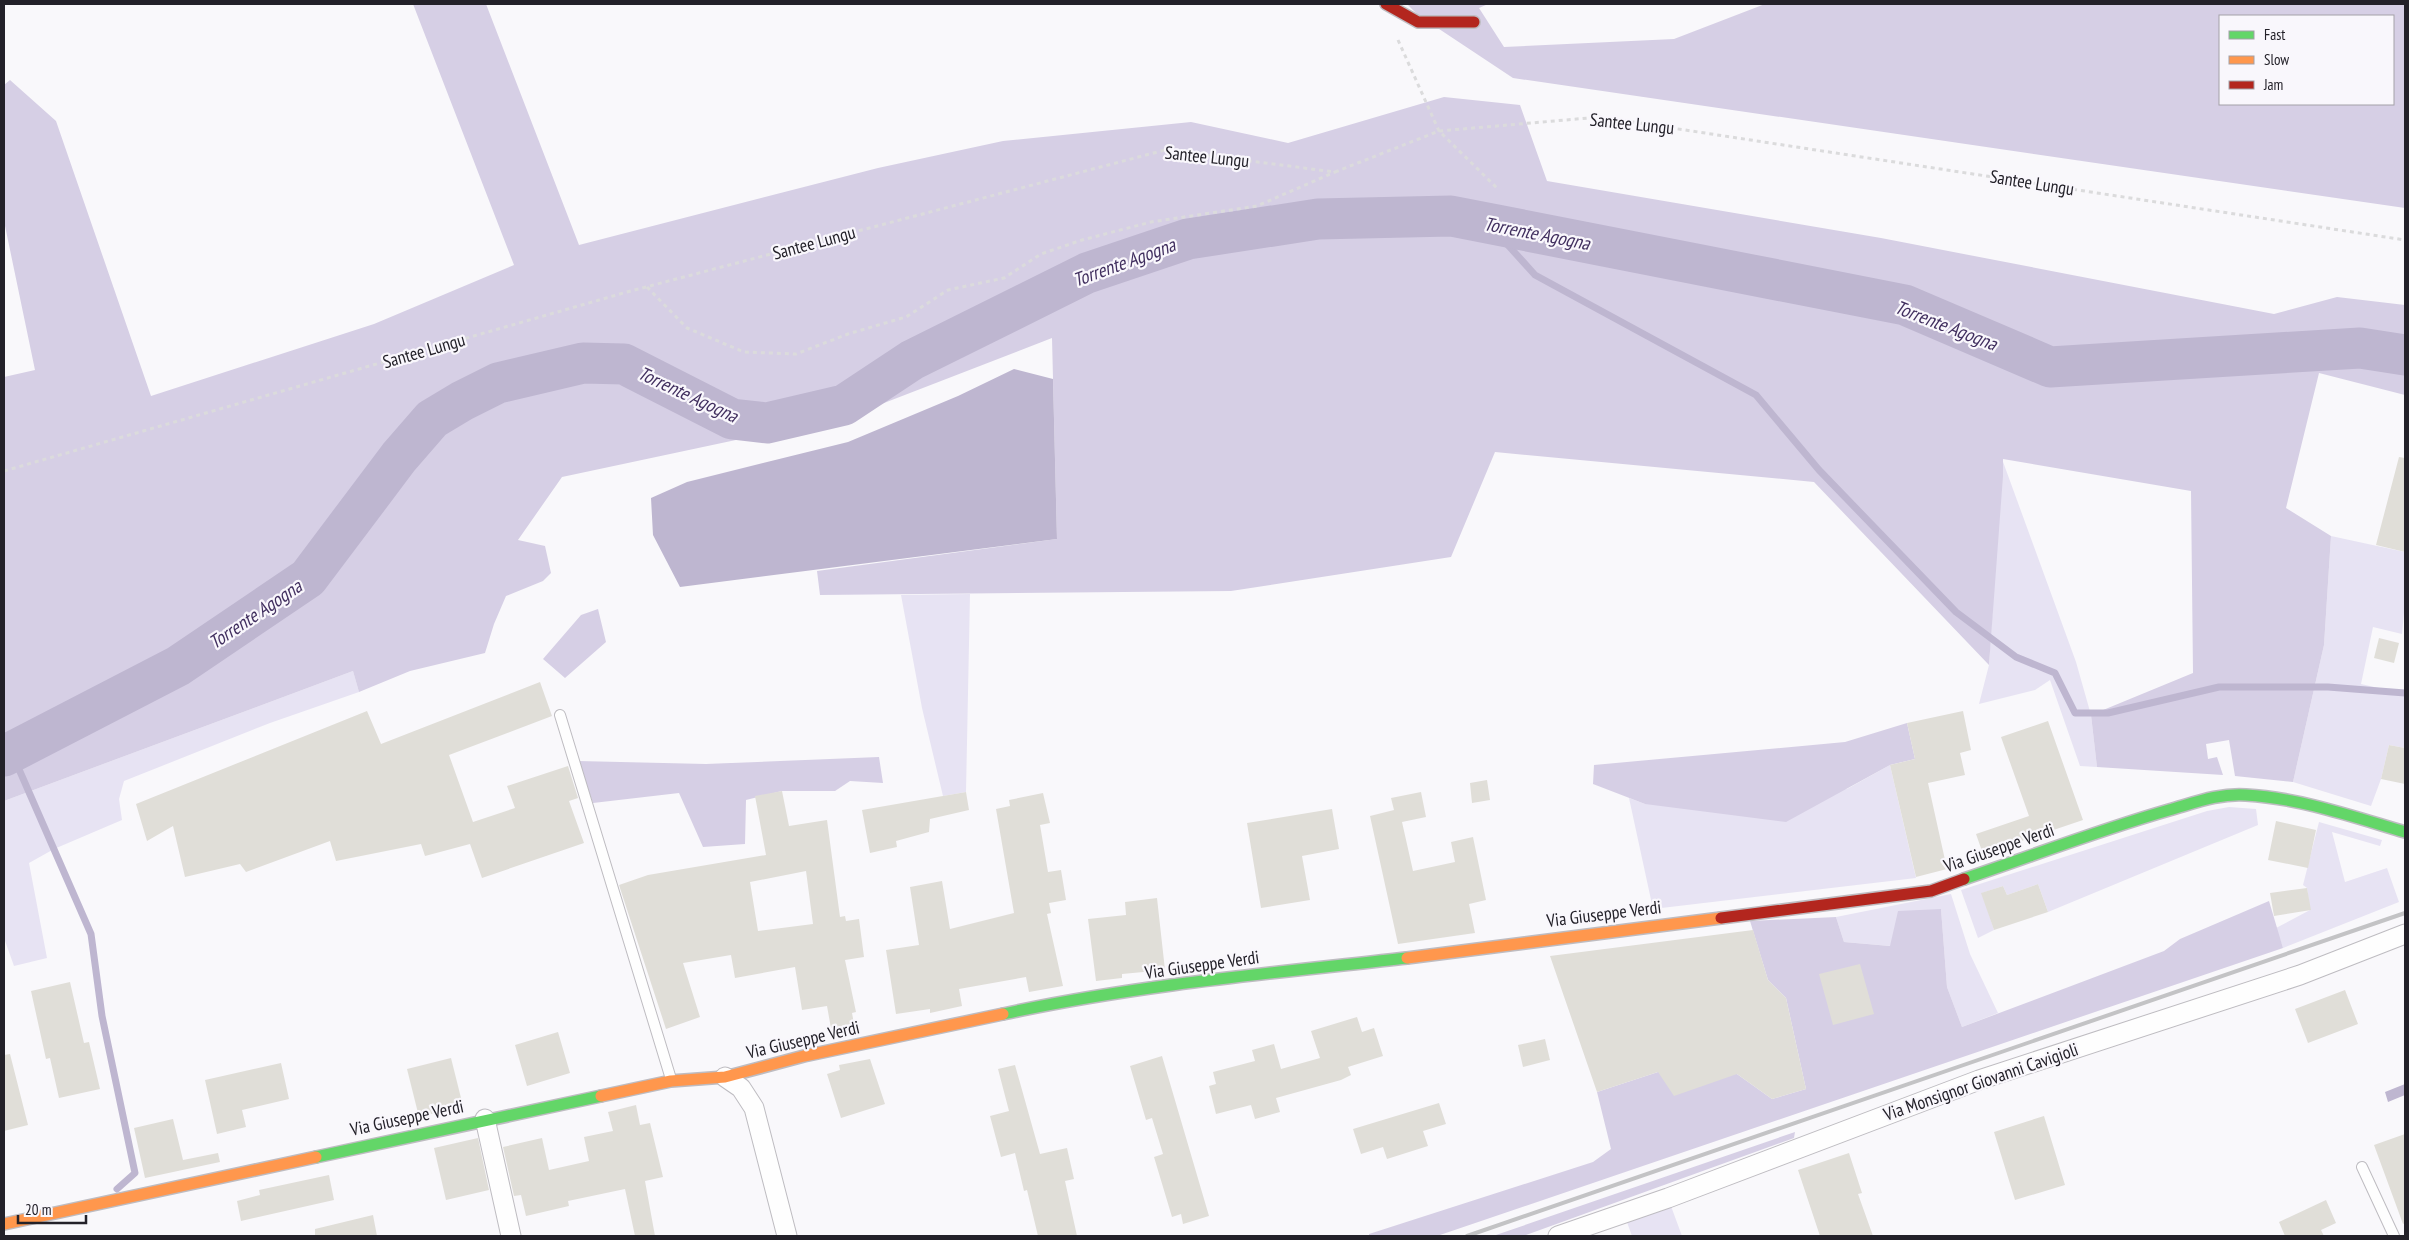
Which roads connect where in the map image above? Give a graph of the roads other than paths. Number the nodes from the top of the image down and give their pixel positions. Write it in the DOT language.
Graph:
graph roads {
  1 [pos="1386,4"];
  2 [pos="1474,22"];
  3 [pos="560,715"];
  4 [pos="2405,832"];
  5 [pos="2405,934"];
  6 [pos="725,1077"];
  7 [pos="671,1081"];
  8 [pos="485,1120"];
  9 [pos="2362,1167"];
  10 [pos="4,1224"];
  11 [pos="512,1236"];
  12 [pos="787,1236"];
  13 [pos="1558,1236"];
  14 [pos="2394,1236"];
  1 -- 2 [label="street"];
  3 -- 7 [label="lane"];
  4 -- 6 [label="street, Via Giuseppe Verdi"];
  5 -- 13 [label="street, Via Monsignor Giovanni Cavigioli"];
  6 -- 7 [label="street, Via Giuseppe Verdi"];
  6 -- 12 [label="street"];
  7 -- 8 [label="street, Via Giuseppe Verdi"];
  8 -- 10 [label="street, Via Giuseppe Verdi"];
  8 -- 11 [label="street"];
  9 -- 14 [label="lane"];
}
